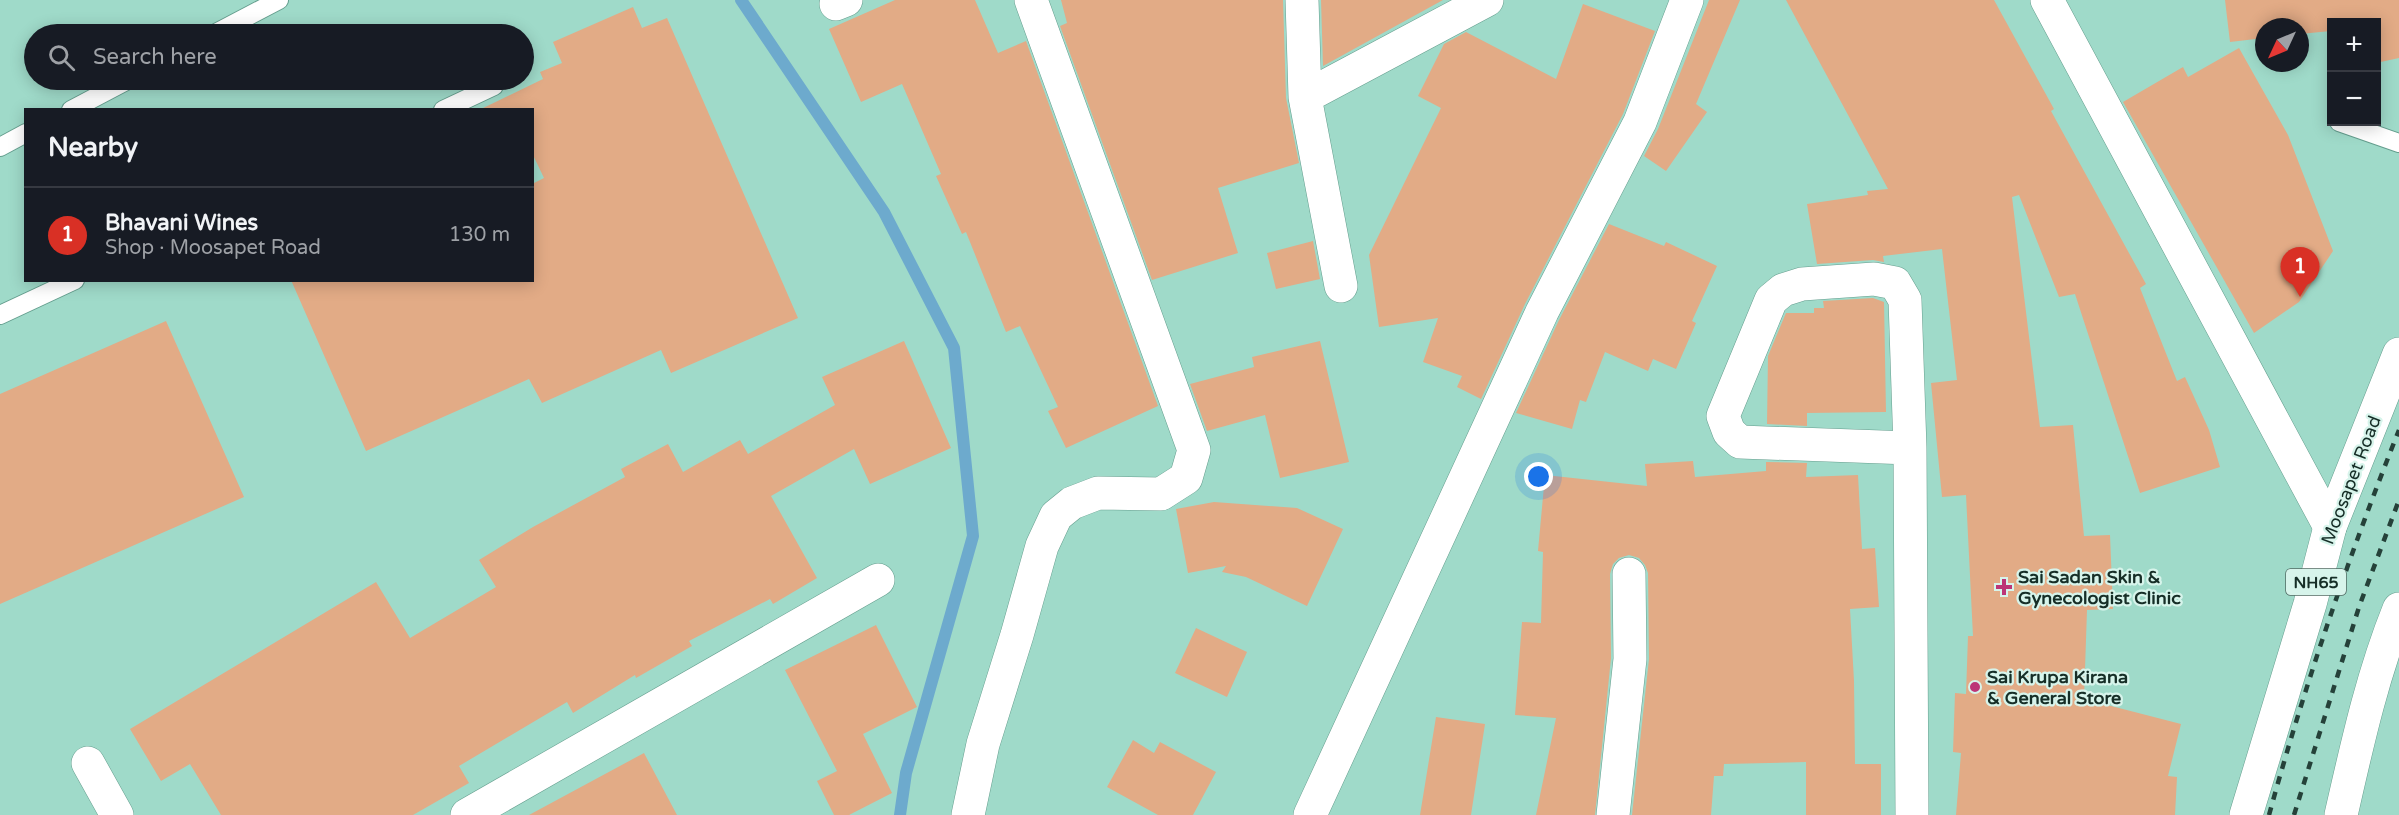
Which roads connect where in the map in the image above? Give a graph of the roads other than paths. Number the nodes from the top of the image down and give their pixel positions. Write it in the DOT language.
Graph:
graph roads {
  1 [pos="279,0"];
  2 [pos="1031,0"];
  3 [pos="1302,0"];
  4 [pos="1487,0"];
  5 [pos="1687,0"];
  6 [pos="2047,0"];
  7 [pos="233,24"];
  8 [pos="109,90"];
  9 [pos="486,90"];
  10 [pos="1305,97"];
  11 [pos="75,108"];
  12 [pos="447,108"];
  13 [pos="2350,126"];
  14 [pos="24,134"];
  15 [pos="2399,143"];
  16 [pos="0,147"];
  17 [pos="71,282"];
  18 [pos="1341,286"];
  19 [pos="0,315"];
  20 [pos="2399,354"];
  21 [pos="1910,448"];
  22 [pos="2330,527"];
  23 [pos="1629,574"];
  24 [pos="878,580"];
  25 [pos="2399,609"];
  26 [pos="88,764"];
  27 [pos="117,815"];
  28 [pos="467,815"];
  29 [pos="968,815"];
  30 [pos="1310,815"];
  31 [pos="1613,815"];
  32 [pos="1912,815"];
  33 [pos="2246,815"];
  34 [pos="2341,815"];
  1 -- 7 [label="lane"];
  2 -- 29 [label="main road"];
  3 -- 10 [label="main road"];
  4 -- 10 [label="main road"];
  5 -- 30 [label="main road"];
  6 -- 22 [label="main road"];
  8 -- 11 [label="lane"];
  9 -- 12 [label="lane"];
  10 -- 18 [label="main road"];
  13 -- 15 [label="lane"];
  14 -- 16 [label="lane"];
  17 -- 19 [label="lane"];
  20 -- 22 [label="main road, Moosapet Road / NH65"];
  21 -- 21 [label="main road"];
  21 -- 32 [label="main road"];
  22 -- 33 [label="main road, Moosapet Road / NH65"];
  23 -- 31 [label="main road"];
  24 -- 28 [label="main road"];
  25 -- 34 [label="main road"];
  26 -- 27 [label="main road"];
}
